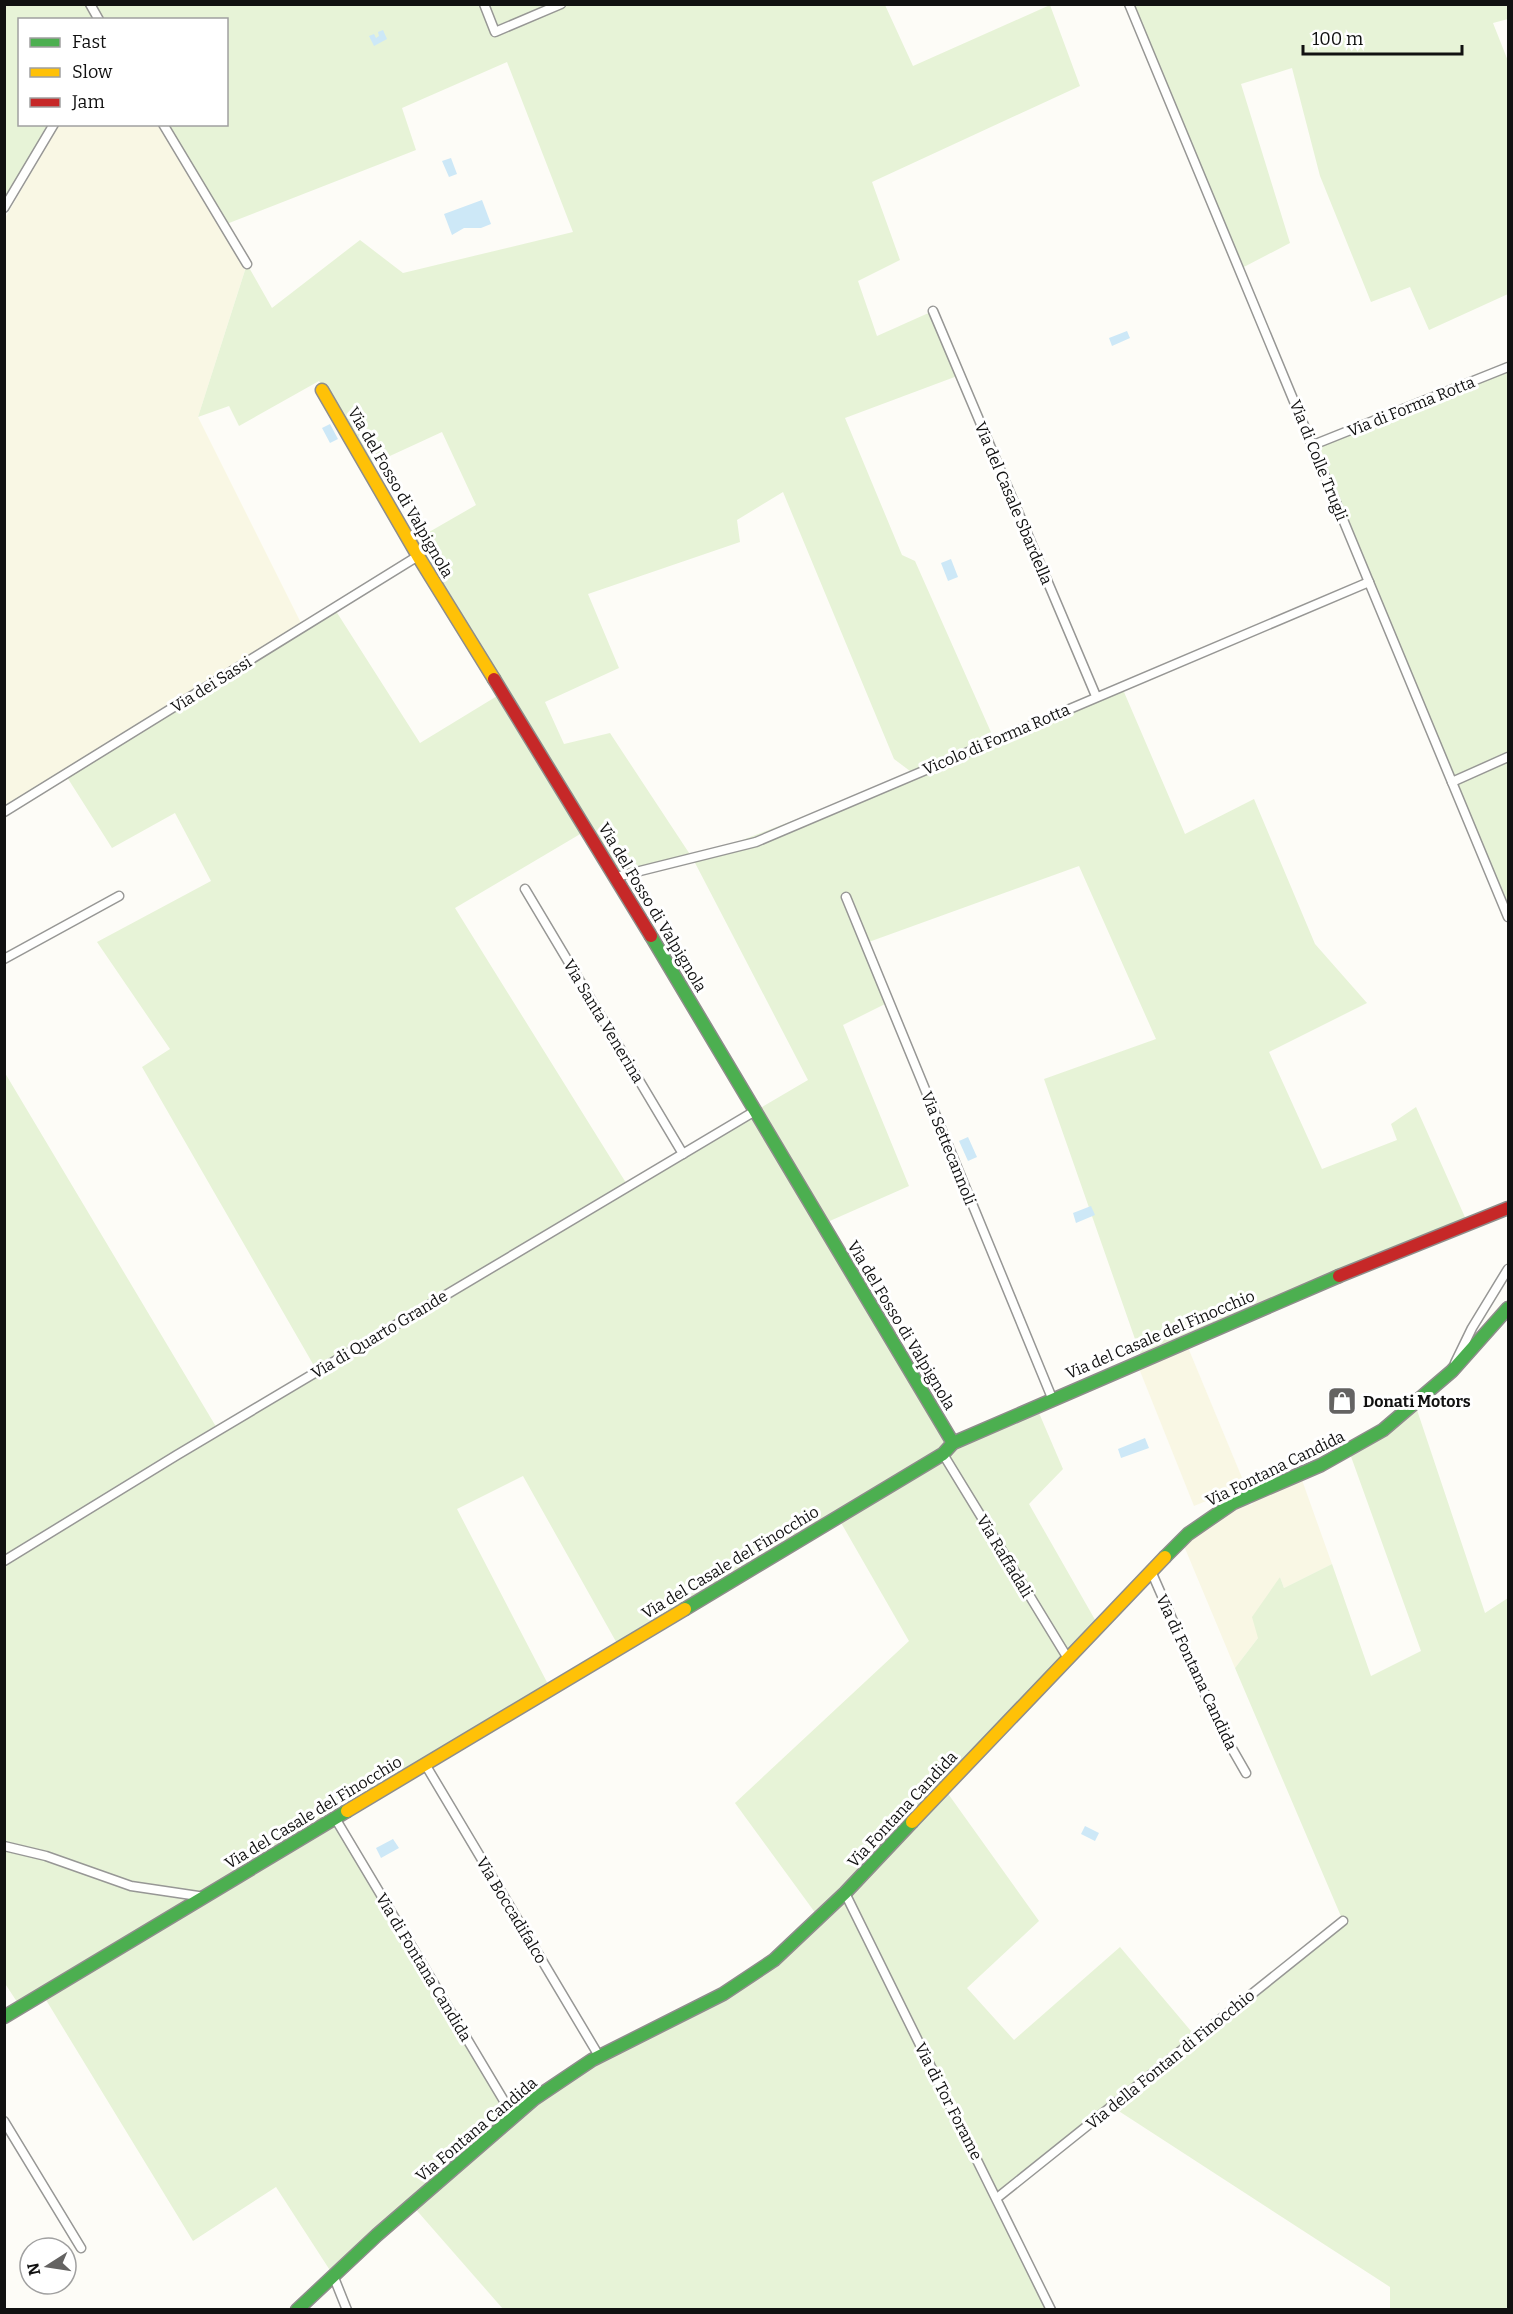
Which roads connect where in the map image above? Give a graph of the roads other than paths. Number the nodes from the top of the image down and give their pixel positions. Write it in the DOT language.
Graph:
graph roads {
  1 [pos="90,4"];
  2 [pos="484,4"];
  3 [pos="561,4"];
  4 [pos="1129,4"];
  5 [pos="98,18"];
  6 [pos="53,126"];
  7 [pos="164,126"];
  8 [pos="4,208"];
  9 [pos="247,264"];
  10 [pos="933,311"];
  11 [pos="1509,367"];
  12 [pos="322,390"];
  13 [pos="1312,445"];
  14 [pos="418,556"];
  15 [pos="1369,582"];
  16 [pos="1096,696"];
  17 [pos="1509,757"];
  18 [pos="1452,782"];
  19 [pos="4,812"];
  20 [pos="616,877"];
  21 [pos="525,889"];
  22 [pos="119,896"];
  23 [pos="846,897"];
  24 [pos="1509,917"];
  25 [pos="4,959"];
  26 [pos="755,1111"];
  27 [pos="682,1154"];
  28 [pos="1509,1208"];
  29 [pos="1509,1269"];
  30 [pos="1509,1308"];
  31 [pos="1452,1371"];
  32 [pos="1052,1398"];
  33 [pos="953,1443"];
  34 [pos="943,1454"];
  35 [pos="4,1561"];
  36 [pos="1151,1571"];
  37 [pos="1067,1657"];
  38 [pos="425,1764"];
  39 [pos="1246,1773"];
  40 [pos="335,1818"];
  41 [pos="4,1846"];
  42 [pos="845,1893"];
  43 [pos="206,1897"];
  44 [pos="1343,1921"];
  45 [pos="4,2017"];
  46 [pos="599,2056"];
  47 [pos="513,2116"];
  48 [pos="4,2121"];
  49 [pos="997,2198"];
  50 [pos="81,2248"];
  51 [pos="333,2275"];
  52 [pos="297,2310"];
  53 [pos="347,2310"];
  54 [pos="1052,2310"];
  1 -- 5 [label="street"];
  2 -- 3 [label="street"];
  4 -- 13 [label="street, Via di Colle Trugli"];
  6 -- 8 [label="street"];
  7 -- 9 [label="street"];
  10 -- 16 [label="street, Via del Casale Sbardella"];
  11 -- 13 [label="street, Via di Forma Rotta"];
  12 -- 14 [label="street, Via del Fosso di Valpignola"];
  13 -- 15 [label="street, Via di Colle Trugli"];
  14 -- 19 [label="street, Via dei Sassi"];
  14 -- 20 [label="street, Via del Fosso di Valpignola"];
  15 -- 16 [label="street, Vicolo di Forma Rotta"];
  15 -- 18 [label="street, Via di Colle Trugli"];
  16 -- 20 [label="street, Vicolo di Forma Rotta"];
  17 -- 18 [label="street"];
  18 -- 24 [label="street, Via di Colle Trugli"];
  20 -- 26 [label="street, Via del Fosso di Valpignola"];
  21 -- 27 [label="street, Via Santa Venerina"];
  22 -- 25 [label="street"];
  23 -- 32 [label="street, Via Settecannoli"];
  26 -- 27 [label="street, Via di Quarto Grande"];
  26 -- 33 [label="street, Via del Fosso di Valpignola"];
  27 -- 35 [label="street, Via di Quarto Grande"];
  28 -- 32 [label="street, Via del Casale del Finocchio"];
  29 -- 31 [label="street"];
  30 -- 31 [label="street, Via Fontana Candida"];
  31 -- 36 [label="street, Via Fontana Candida"];
  32 -- 33 [label="street, Via del Casale del Finocchio"];
  33 -- 34 [label="street, Via del Casale del Finocchio"];
  34 -- 37 [label="street, Via Raffadali"];
  34 -- 38 [label="street, Via del Casale del Finocchio"];
  36 -- 37 [label="street, Via Fontana Candida"];
  36 -- 39 [label="street, Via di Fontana Candida"];
  37 -- 42 [label="street, Via Fontana Candida"];
  38 -- 40 [label="street, Via del Casale del Finocchio"];
  38 -- 46 [label="street, Via Boccadifalco"];
  40 -- 43 [label="street, Via del Casale del Finocchio"];
  40 -- 47 [label="street, Via di Fontana Candida"];
  41 -- 43 [label="street"];
  42 -- 46 [label="street, Via Fontana Candida"];
  42 -- 49 [label="street, Via di Tor Forame"];
  43 -- 45 [label="street, Via del Casale del Finocchio"];
  44 -- 49 [label="street, Via della Fontan di Finocchio"];
  46 -- 47 [label="street, Via Fontana Candida"];
  47 -- 51 [label="street, Via Fontana Candida"];
  48 -- 50 [label="street"];
  49 -- 54 [label="street, Via di Tor Forame"];
  51 -- 52 [label="street, Via Fontana Candida"];
  51 -- 53 [label="street"];
}
